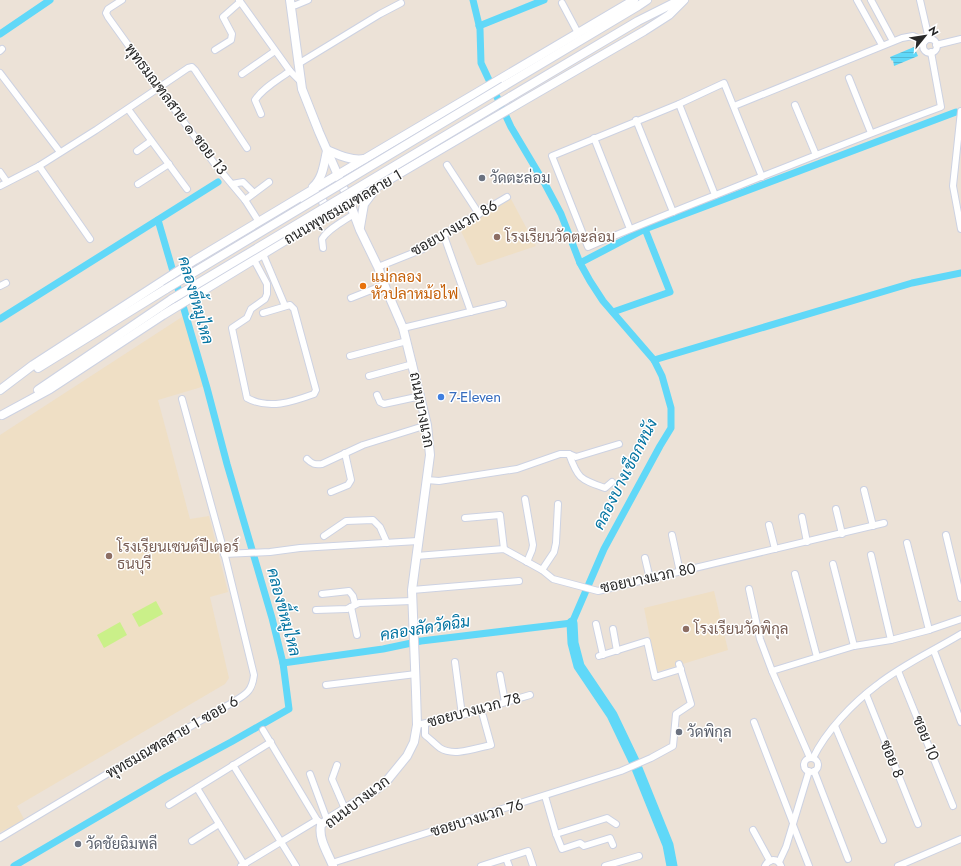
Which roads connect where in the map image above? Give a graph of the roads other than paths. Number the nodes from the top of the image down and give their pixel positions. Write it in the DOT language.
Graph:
graph roads {
  1 [pos="122,0"];
  2 [pos="308,0"];
  3 [pos="634,0"];
  4 [pos="646,0"];
  5 [pos="680,0"];
  6 [pos="684,0"];
  7 [pos="857,0"];
  8 [pos="871,0"];
  9 [pos="920,0"];
  10 [pos="240,1"];
  11 [pos="291,3"];
  12 [pos="562,3"];
  13 [pos="401,4"];
  14 [pos="578,33"];
  15 [pos="961,39"];
  16 [pos="927,40"];
  17 [pos="893,41"];
  18 [pos="882,45"];
  19 [pos="936,45"];
  20 [pos="215,50"];
  21 [pos="275,51"];
  22 [pos="931,52"];
  23 [pos="298,64"];
  24 [pos="290,71"];
  25 [pos="0,73"];
  26 [pos="242,74"];
  27 [pos="849,78"];
  28 [pos="300,81"];
  29 [pos="159,88"];
  30 [pos="679,104"];
  31 [pos="795,105"];
  32 [pos="734,106"];
  33 [pos="128,109"];
  34 [pos="961,111"];
  35 [pos="261,114"];
  36 [pos="636,120"];
  37 [pos="871,133"];
  38 [pos="594,138"];
  39 [pos="395,141"];
  40 [pos="151,142"];
  41 [pos="960,142"];
  42 [pos="247,148"];
  43 [pos="327,150"];
  44 [pos="137,151"];
  45 [pos="60,152"];
  46 [pos="816,155"];
  47 [pos="365,159"];
  48 [pos="420,162"];
  49 [pos="169,164"];
  50 [pos="447,165"];
  51 [pos="38,166"];
  52 [pos="0,172"];
  53 [pos="338,175"];
  54 [pos="762,177"];
  55 [pos="7,182"];
  56 [pos="269,182"];
  57 [pos="138,184"];
  58 [pos="232,184"];
  59 [pos="0,186"];
  60 [pos="375,188"];
  61 [pos="187,189"];
  62 [pos="254,193"];
  63 [pos="307,193"];
  64 [pos="715,195"];
  65 [pos="507,197"];
  66 [pos="245,200"];
  67 [pos="350,203"];
  68 [pos="288,204"];
  69 [pos="673,212"];
  70 [pos="959,212"];
  71 [pos="354,214"];
  72 [pos="479,214"];
  73 [pos="259,222"];
  74 [pos="630,229"];
  75 [pos="961,229"];
  76 [pos="360,230"];
  77 [pos="300,232"];
  78 [pos="444,236"];
  79 [pos="90,239"];
  80 [pos="323,248"];
  81 [pos="263,254"];
  82 [pos="254,260"];
  83 [pos="378,268"];
  84 [pos="384,285"];
  85 [pos="351,298"];
  86 [pos="503,304"];
  87 [pos="285,306"];
  88 [pos="470,312"];
  89 [pos="263,313"];
  90 [pos="403,328"];
  91 [pos="407,341"];
  92 [pos="350,356"];
  93 [pos="413,364"];
  94 [pos="369,376"];
  95 [pos="0,391"];
  96 [pos="377,396"];
  97 [pos="420,396"];
  98 [pos="182,399"];
  99 [pos="1,416"];
  100 [pos="427,425"];
  101 [pos="620,444"];
  102 [pos="345,453"];
  103 [pos="569,454"];
  104 [pos="307,458"];
  105 [pos="427,480"];
  106 [pos="612,482"];
  107 [pos="864,490"];
  108 [pos="331,492"];
  109 [pos="525,499"];
  110 [pos="558,504"];
  111 [pos="836,509"];
  112 [pos="802,517"];
  113 [pos="464,518"];
  114 [pos="884,523"];
  115 [pos="769,524"];
  116 [pos="873,526"];
  117 [pos="842,534"];
  118 [pos="946,534"];
  119 [pos="672,535"];
  120 [pos="324,536"];
  121 [pos="418,541"];
  122 [pos="807,542"];
  123 [pos="386,543"];
  124 [pos="907,543"];
  125 [pos="504,549"];
  126 [pos="775,549"];
  127 [pos="224,554"];
  128 [pos="871,555"];
  129 [pos="416,556"];
  130 [pos="645,558"];
  131 [pos="527,562"];
  132 [pos="833,564"];
  133 [pos="542,570"];
  134 [pos="680,572"];
  135 [pos="795,574"];
  136 [pos="650,579"];
  137 [pos="519,581"];
  138 [pos="749,589"];
  139 [pos="412,590"];
  140 [pos="322,594"];
  141 [pos="961,598"];
  142 [pos="412,601"];
  143 [pos="353,605"];
  144 [pos="316,610"];
  145 [pos="961,619"];
  146 [pos="596,624"];
  147 [pos="613,629"];
  148 [pos="929,630"];
  149 [pos="961,634"];
  150 [pos="357,635"];
  151 [pos="891,640"];
  152 [pos="854,646"];
  153 [pos="934,650"];
  154 [pos="618,651"];
  155 [pos="817,657"];
  156 [pos="455,662"];
  157 [pos="772,671"];
  158 [pos="898,671"];
  159 [pos="416,674"];
  160 [pos="500,675"];
  161 [pos="326,685"];
  162 [pos="866,694"];
  163 [pos="530,695"];
  164 [pos="505,702"];
  165 [pos="462,715"];
  166 [pos="483,716"];
  167 [pos="754,722"];
  168 [pos="961,722"];
  169 [pos="421,725"];
  170 [pos="835,726"];
  171 [pos="263,730"];
  172 [pos="271,742"];
  173 [pos="812,758"];
  174 [pos="233,765"];
  175 [pos="337,765"];
  176 [pos="812,771"];
  177 [pos="310,774"];
  178 [pos="197,788"];
  179 [pos="544,796"];
  180 [pos="169,804"];
  181 [pos="953,806"];
  182 [pos="345,809"];
  183 [pos="322,821"];
  184 [pos="219,824"];
  185 [pos="616,824"];
  186 [pos="793,824"];
  187 [pos="918,824"];
  188 [pos="753,830"];
  189 [pos="556,834"];
  190 [pos="0,838"];
  191 [pos="961,839"];
  192 [pos="883,840"];
  193 [pos="192,841"];
  194 [pos="281,842"];
  195 [pos="613,845"];
  196 [pos="639,856"];
  197 [pos="506,858"];
  198 [pos="848,859"];
  199 [pos="768,863"];
  200 [pos="780,864"];
  201 [pos="243,865"];
  202 [pos="332,865"];
  203 [pos="296,866"];
  204 [pos="481,866"];
  205 [pos="509,866"];
  206 [pos="533,866"];
  207 [pos="605,866"];
  208 [pos="809,866"];
  209 [pos="900,866"];
  1 -- 29 [label="street, พุทธมณฑลสาย ๑ ซอย 13"];
  2 -- 11 [label="street"];
  3 -- 14 [label="main road, ถนนพุทธมณฑลสาย 1"];
  4 -- 95 [label="main road, ถนนพุทธมณฑลสาย 1, bridge"];
  5 -- 99 [label="main road, ถนนพุทธมณฑลสาย 1, bridge"];
  6 -- 48 [label="main road, ถนนพุทธมณฑลสาย 1"];
  7 -- 18 [label="street"];
  8 -- 17 [label="street"];
  9 -- 16 [label="street"];
  10 -- 20 [label="street"];
  10 -- 21 [label="street"];
  11 -- 23 [label="main road, ถนนบางแวก"];
  12 -- 14 [label="street"];
  13 -- 23 [label="street"];
  14 -- 39 [label="main road, ถนนพุทธมณฑลสาย 1"];
  15 -- 19 [label="street"];
  16 -- 17 [label="street"];
  16 -- 19 [label="street"];
  16 -- 22 [label="street"];
  17 -- 18 [label="street"];
  18 -- 32 [label="street"];
  19 -- 22 [label="street"];
  21 -- 24 [label="street"];
  21 -- 26 [label="street"];
  22 -- 37 [label="street"];
  23 -- 28 [label="main road, ถนนบางแวก"];
  24 -- 28 [label="street"];
  24 -- 35 [label="street"];
  25 -- 45 [label="street"];
  27 -- 37 [label="street"];
  28 -- 43 [label="main road, ถนนบางแวก"];
  29 -- 33 [label="street"];
  29 -- 42 [label="street"];
  29 -- 58 [label="street, พุทธมณฑลสาย ๑ ซอย 13"];
  30 -- 32 [label="street"];
  30 -- 36 [label="street"];
  30 -- 64 [label="street"];
  31 -- 46 [label="street"];
  32 -- 54 [label="street"];
  33 -- 40 [label="street"];
  33 -- 45 [label="street"];
  34 -- 41 [label="street"];
  36 -- 38 [label="street"];
  36 -- 69 [label="street"];
  37 -- 46 [label="street"];
  38 -- 74 [label="street"];
  38 -- 74 [label="street"];
  39 -- 47 [label="main road, ถนนพุทธมณฑลสาย 1"];
  39 -- 48 [label="main road"];
  40 -- 44 [label="street"];
  40 -- 49 [label="street"];
  41 -- 70 [label="street"];
  43 -- 47 [label="main road"];
  43 -- 53 [label="main road, ถนนบางแวก"];
  43 -- 63 [label="main road"];
  45 -- 51 [label="street"];
  46 -- 54 [label="street"];
  47 -- 53 [label="main road, ถนนพุทธมณฑลสาย 1"];
  48 -- 60 [label="main road, ถนนพุทธมณฑลสาย 1"];
  49 -- 57 [label="street"];
  49 -- 61 [label="street"];
  50 -- 72 [label="street"];
  51 -- 55 [label="street"];
  51 -- 79 [label="street"];
  52 -- 55 [label="street"];
  53 -- 63 [label="main road, ถนนพุทธมณฑลสาย 1"];
  53 -- 67 [label="main road, ถนนบางแวก"];
  54 -- 64 [label="street"];
  55 -- 59 [label="street"];
  56 -- 62 [label="street"];
  58 -- 62 [label="street"];
  58 -- 66 [label="street, พุทธมณฑลสาย ๑ ซอย 13"];
  60 -- 67 [label="main road, ถนนพุทธมณฑลสาย 1"];
  60 -- 76 [label="main road"];
  62 -- 66 [label="street"];
  63 -- 68 [label="main road, ถนนพุทธมณฑลสาย 1"];
  64 -- 69 [label="street"];
  65 -- 72 [label="street, ซอยบางแวก 86"];
  66 -- 73 [label="street, พุทธมณฑลสาย ๑ ซอย 13"];
  67 -- 71 [label="main road, ถนนบางแวก"];
  67 -- 77 [label="main road, ถนนพุทธมณฑลสาย 1"];
  68 -- 73 [label="main road, ถนนพุทธมณฑลสาย 1"];
  68 -- 77 [label="main road"];
  69 -- 74 [label="street"];
  70 -- 75 [label="street"];
  71 -- 76 [label="main road, ถนนบางแวก"];
  71 -- 80 [label="street"];
  72 -- 78 [label="street, ซอยบางแวก 86"];
  73 -- 95 [label="main road, ถนนพุทธมณฑลสาย 1"];
  76 -- 83 [label="main road, ถนนบางแวก"];
  77 -- 81 [label="main road, ถนนพุทธมณฑลสาย 1"];
  78 -- 83 [label="street, ซอยบางแวก 86"];
  78 -- 88 [label="street"];
  81 -- 82 [label="main road, ถนนพุทธมณฑลสาย 1"];
  81 -- 87 [label="street"];
  82 -- 87 [label="street"];
  82 -- 99 [label="main road, ถนนพุทธมณฑลสาย 1"];
  83 -- 84 [label="main road, ถนนบางแวก"];
  84 -- 85 [label="street"];
  84 -- 90 [label="main road, ถนนบางแวก"];
  86 -- 88 [label="street"];
  87 -- 89 [label="street"];
  88 -- 90 [label="street"];
  90 -- 91 [label="main road, ถนนบางแวก"];
  91 -- 92 [label="street"];
  91 -- 93 [label="main road, ถนนบางแวก"];
  93 -- 94 [label="street"];
  93 -- 97 [label="main road, ถนนบางแวก"];
  96 -- 97 [label="street"];
  97 -- 100 [label="main road, ถนนบางแวก"];
  98 -- 127 [label="street, พุทธมณฑลสาย 1 ซอย 6"];
  100 -- 102 [label="street"];
  100 -- 105 [label="main road, ถนนบางแวก"];
  101 -- 103 [label="street"];
  102 -- 104 [label="street"];
  102 -- 108 [label="street"];
  103 -- 105 [label="street"];
  103 -- 106 [label="street"];
  105 -- 121 [label="main road, ถนนบางแวก"];
  107 -- 116 [label="street"];
  109 -- 131 [label="street"];
  110 -- 133 [label="street"];
  111 -- 117 [label="street"];
  112 -- 122 [label="street"];
  113 -- 125 [label="street"];
  114 -- 116 [label="street, ซอยบางแวก 80"];
  115 -- 126 [label="street"];
  116 -- 117 [label="street, ซอยบางแวก 80"];
  117 -- 122 [label="street, ซอยบางแวก 80"];
  118 -- 141 [label="street"];
  119 -- 134 [label="street"];
  120 -- 123 [label="street"];
  121 -- 123 [label="street"];
  121 -- 129 [label="main road, ถนนบางแวก"];
  122 -- 126 [label="street, ซอยบางแวก 80"];
  123 -- 127 [label="street"];
  124 -- 148 [label="street"];
  125 -- 129 [label="street"];
  125 -- 131 [label="street, ซอยบางแวก 80"];
  126 -- 134 [label="street, ซอยบางแวก 80"];
  127 -- 190 [label="street, พุทธมณฑลสาย 1 ซอย 6"];
  128 -- 151 [label="street"];
  129 -- 139 [label="main road, ถนนบางแวก"];
  130 -- 136 [label="street"];
  131 -- 133 [label="street, ซอยบางแวก 80"];
  132 -- 152 [label="street"];
  133 -- 136 [label="street, ซอยบางแวก 80"];
  134 -- 136 [label="street, ซอยบางแวก 80"];
  135 -- 155 [label="street"];
  137 -- 139 [label="street"];
  138 -- 157 [label="street"];
  139 -- 142 [label="main road, ถนนบางแวก"];
  140 -- 143 [label="street"];
  142 -- 143 [label="street"];
  142 -- 159 [label="main road, ถนนบางแวก"];
  143 -- 144 [label="street"];
  143 -- 150 [label="street"];
  145 -- 148 [label="street"];
  146 -- 154 [label="street"];
  147 -- 154 [label="street"];
  148 -- 151 [label="street"];
  149 -- 153 [label="street"];
  151 -- 152 [label="street"];
  152 -- 155 [label="street"];
  153 -- 158 [label="street"];
  153 -- 168 [label="street"];
  154 -- 179 [label="street, ซอยบางแวก 76"];
  155 -- 157 [label="street"];
  156 -- 165 [label="street"];
  157 -- 173 [label="street"];
  158 -- 162 [label="street"];
  158 -- 181 [label="street, ซอย 10"];
  159 -- 161 [label="street"];
  159 -- 169 [label="main road, ถนนบางแวก"];
  160 -- 164 [label="street"];
  162 -- 170 [label="street"];
  162 -- 187 [label="street, ซอย 8"];
  163 -- 164 [label="street, ซอยบางแวก 78"];
  164 -- 165 [label="street, ซอยบางแวก 78"];
  165 -- 169 [label="street, ซอยบางแวก 78"];
  166 -- 169 [label="street"];
  167 -- 186 [label="street"];
  169 -- 182 [label="main road, ถนนบางแวก"];
  170 -- 173 [label="street"];
  170 -- 192 [label="street"];
  171 -- 172 [label="street"];
  172 -- 174 [label="street"];
  172 -- 183 [label="street"];
  173 -- 176 [label="street"];
  173 -- 176 [label="street"];
  174 -- 178 [label="street"];
  174 -- 194 [label="street"];
  175 -- 182 [label="street"];
  176 -- 186 [label="street"];
  176 -- 198 [label="street"];
  177 -- 183 [label="street"];
  178 -- 180 [label="street"];
  178 -- 184 [label="street"];
  179 -- 189 [label="street"];
  179 -- 202 [label="street, ซอยบางแวก 76"];
  182 -- 183 [label="main road, ถนนบางแวก"];
  183 -- 194 [label="street"];
  183 -- 202 [label="main road, ถนนบางแวก"];
  184 -- 193 [label="street"];
  184 -- 201 [label="street"];
  185 -- 189 [label="street"];
  186 -- 200 [label="street"];
  186 -- 208 [label="street"];
  188 -- 199 [label="street"];
  189 -- 195 [label="street"];
  191 -- 209 [label="street"];
  194 -- 201 [label="street"];
  194 -- 203 [label="street"];
  196 -- 207 [label="street"];
  197 -- 204 [label="street"];
  197 -- 205 [label="street"];
  197 -- 206 [label="street"];
  199 -- 200 [label="street"];
}
